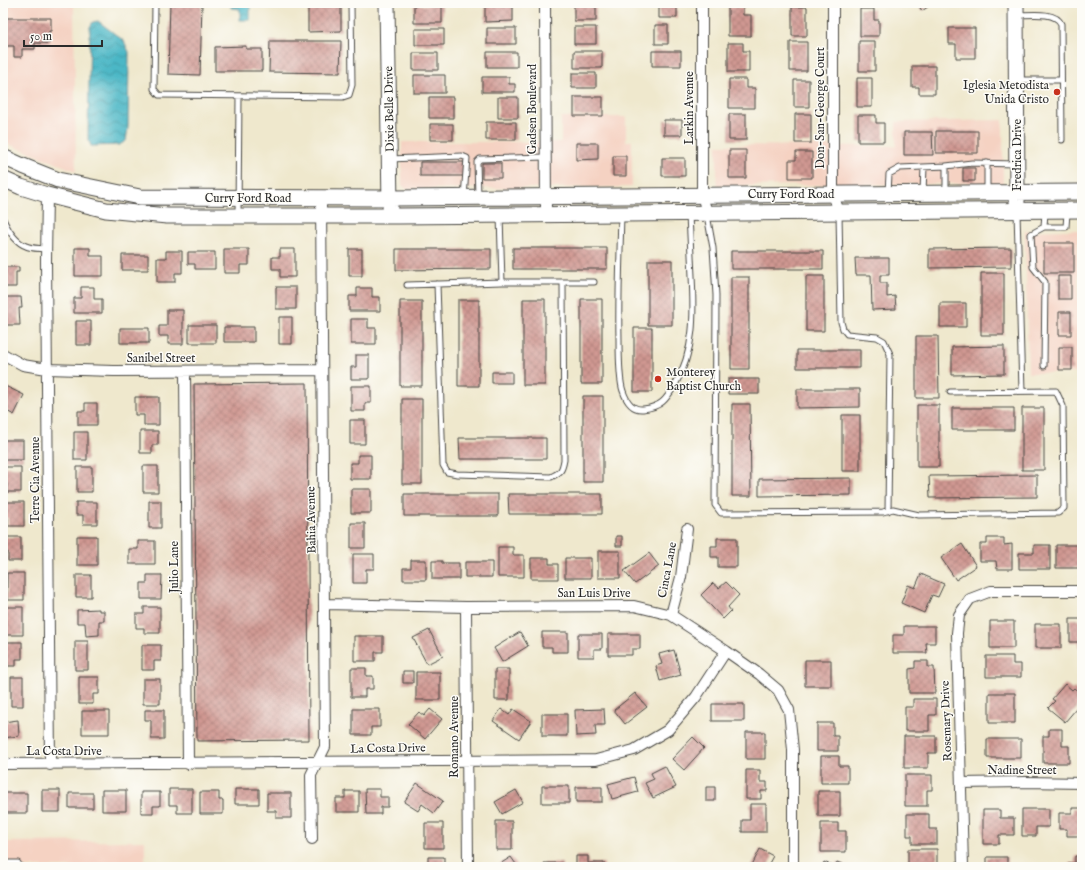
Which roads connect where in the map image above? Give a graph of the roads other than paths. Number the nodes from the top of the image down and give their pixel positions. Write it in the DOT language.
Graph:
graph roads {
  1 [pos="155,3"];
  2 [pos="351,3"];
  3 [pos="387,3"];
  4 [pos="545,3"];
  5 [pos="702,3"];
  6 [pos="833,3"];
  7 [pos="1016,9"];
  8 [pos="1017,80"];
  9 [pos="1061,80"];
  10 [pos="239,96"];
  11 [pos="1062,140"];
  12 [pos="3,157"];
  13 [pos="545,158"];
  14 [pos="389,159"];
  15 [pos="987,164"];
  16 [pos="1017,164"];
  17 [pos="946,166"];
  18 [pos="924,167"];
  19 [pos="3,179"];
  20 [pos="1082,192"];
  21 [pos="946,193"];
  22 [pos="987,193"];
  23 [pos="1017,193"];
  24 [pos="47,194"];
  25 [pos="833,194"];
  26 [pos="888,194"];
  27 [pos="923,194"];
  28 [pos="702,195"];
  29 [pos="546,196"];
  30 [pos="140,197"];
  31 [pos="471,197"];
  32 [pos="499,197"];
  33 [pos="238,198"];
  34 [pos="321,198"];
  35 [pos="390,198"];
  36 [pos="1045,210"];
  37 [pos="1067,210"];
  38 [pos="1082,210"];
  39 [pos="1017,211"];
  40 [pos="839,212"];
  41 [pos="707,213"];
  42 [pos="621,214"];
  43 [pos="689,214"];
  44 [pos="500,215"];
  45 [pos="546,215"];
  46 [pos="238,216"];
  47 [pos="322,216"];
  48 [pos="390,216"];
  49 [pos="3,219"];
  50 [pos="1044,227"];
  51 [pos="46,249"];
  52 [pos="502,282"];
  53 [pos="563,282"];
  54 [pos="594,282"];
  55 [pos="437,284"];
  56 [pos="407,285"];
  57 [pos="3,354"];
  58 [pos="1044,366"];
  59 [pos="47,369"];
  60 [pos="322,370"];
  61 [pos="185,371"];
  62 [pos="1022,391"];
  63 [pos="950,392"];
  64 [pos="888,511"];
  65 [pos="687,529"];
  66 [pos="1082,591"];
  67 [pos="325,604"];
  68 [pos="466,607"];
  69 [pos="671,615"];
  70 [pos="726,651"];
  71 [pos="467,760"];
  72 [pos="318,762"];
  73 [pos="3,764"];
  74 [pos="188,764"];
  75 [pos="50,765"];
  76 [pos="961,783"];
  77 [pos="1082,783"];
  78 [pos="312,839"];
  79 [pos="3,863"];
  80 [pos="20,867"];
  81 [pos="468,867"];
  82 [pos="793,867"];
  83 [pos="963,867"];
  1 -- 10 [label="lane"];
  2 -- 10 [label="lane"];
  3 -- 14 [label="main road, Dixie Belle Drive"];
  4 -- 13 [label="street, Gadsen Boulevard"];
  5 -- 28 [label="street, Larkin Avenue"];
  6 -- 25 [label="street, Don-San-George Court"];
  7 -- 8 [label="main road, Fredrica Drive"];
  7 -- 9 [label="lane"];
  8 -- 9 [label="lane"];
  8 -- 16 [label="main road, Fredrica Drive"];
  9 -- 11 [label="lane"];
  10 -- 33 [label="lane"];
  12 -- 30 [label="main road, Curry Ford Road"];
  13 -- 29 [label="street, Gadsen Boulevard"];
  13 -- 31 [label="lane"];
  14 -- 31 [label="lane"];
  14 -- 35 [label="main road, Dixie Belle Drive"];
  15 -- 16 [label="lane"];
  15 -- 17 [label="lane"];
  15 -- 22 [label="lane"];
  16 -- 23 [label="main road, Fredrica Drive"];
  17 -- 18 [label="lane"];
  17 -- 21 [label="lane"];
  18 -- 26 [label="lane"];
  18 -- 27 [label="lane"];
  19 -- 24 [label="main road, Curry Ford Road"];
  20 -- 23 [label="main road, Curry Ford Road"];
  21 -- 22 [label="main road, Curry Ford Road"];
  21 -- 27 [label="main road, Curry Ford Road"];
  22 -- 23 [label="main road, Curry Ford Road"];
  23 -- 39 [label="main road, Fredrica Drive"];
  24 -- 30 [label="main road"];
  24 -- 46 [label="main road, Curry Ford Road"];
  24 -- 51 [label="street, Terre Cia Avenue"];
  25 -- 26 [label="main road, Curry Ford Road"];
  25 -- 28 [label="main road, Curry Ford Road"];
  25 -- 40 [label="street, Don-San-George Court"];
  26 -- 27 [label="main road, Curry Ford Road"];
  28 -- 29 [label="main road, Curry Ford Road"];
  28 -- 41 [label="street, Larkin Avenue"];
  29 -- 32 [label="main road, Curry Ford Road"];
  29 -- 45 [label="street, Gadsen Boulevard"];
  30 -- 33 [label="main road, Curry Ford Road"];
  31 -- 32 [label="main road, Curry Ford Road"];
  31 -- 35 [label="main road, Curry Ford Road"];
  32 -- 44 [label="street"];
  33 -- 34 [label="main road, Curry Ford Road"];
  33 -- 46 [label="lane"];
  34 -- 35 [label="main road, Curry Ford Road"];
  34 -- 47 [label="street, Bahia Avenue"];
  35 -- 48 [label="main road, Dixie Belle Drive"];
  36 -- 37 [label="main road, Curry Ford Road"];
  36 -- 39 [label="main road, Curry Ford Road"];
  36 -- 50 [label="lane"];
  37 -- 38 [label="main road, Curry Ford Road"];
  37 -- 50 [label="lane"];
  39 -- 40 [label="main road, Curry Ford Road"];
  39 -- 62 [label="lane"];
  40 -- 41 [label="main road, Curry Ford Road"];
  40 -- 64 [label="lane"];
  41 -- 43 [label="main road, Curry Ford Road"];
  41 -- 64 [label="lane"];
  42 -- 43 [label="main road, Curry Ford Road"];
  42 -- 43 [label="lane"];
  42 -- 45 [label="main road, Curry Ford Road"];
  44 -- 45 [label="main road, Curry Ford Road"];
  44 -- 48 [label="main road, Curry Ford Road"];
  44 -- 52 [label="lane"];
  46 -- 47 [label="main road, Curry Ford Road"];
  47 -- 48 [label="main road, Curry Ford Road"];
  47 -- 60 [label="street, Bahia Avenue"];
  49 -- 51 [label="lane"];
  50 -- 58 [label="lane"];
  51 -- 59 [label="street, Terre Cia Avenue"];
  52 -- 53 [label="lane"];
  52 -- 55 [label="lane"];
  53 -- 54 [label="lane"];
  53 -- 55 [label="lane"];
  55 -- 56 [label="lane"];
  57 -- 59 [label="street, Sanibel Street"];
  59 -- 61 [label="street, Sanibel Street"];
  59 -- 75 [label="street, Terre Cia Avenue"];
  60 -- 61 [label="street, Sanibel Street"];
  60 -- 67 [label="street, Bahia Avenue"];
  61 -- 74 [label="street, Julio Lane"];
  62 -- 63 [label="lane"];
  62 -- 64 [label="lane"];
  65 -- 69 [label="street, Cinca Lane"];
  66 -- 76 [label="street, Rosemary Drive"];
  67 -- 68 [label="street, San Luis Drive"];
  67 -- 72 [label="street, Bahia Avenue"];
  68 -- 69 [label="street, San Luis Drive"];
  68 -- 71 [label="street, Romano Avenue"];
  69 -- 70 [label="street, San Luis Drive"];
  70 -- 71 [label="street, La Costa Drive"];
  70 -- 82 [label="street, San Luis Drive"];
  71 -- 72 [label="street, La Costa Drive"];
  71 -- 81 [label="street, Romano Avenue"];
  72 -- 74 [label="street, La Costa Drive"];
  72 -- 78 [label="street, Bahia Avenue"];
  73 -- 75 [label="street, La Costa Drive"];
  74 -- 75 [label="street, La Costa Drive"];
  76 -- 77 [label="street, Nadine Street"];
  76 -- 83 [label="street, Rosemary Drive"];
  79 -- 80 [label="lane"];
}
